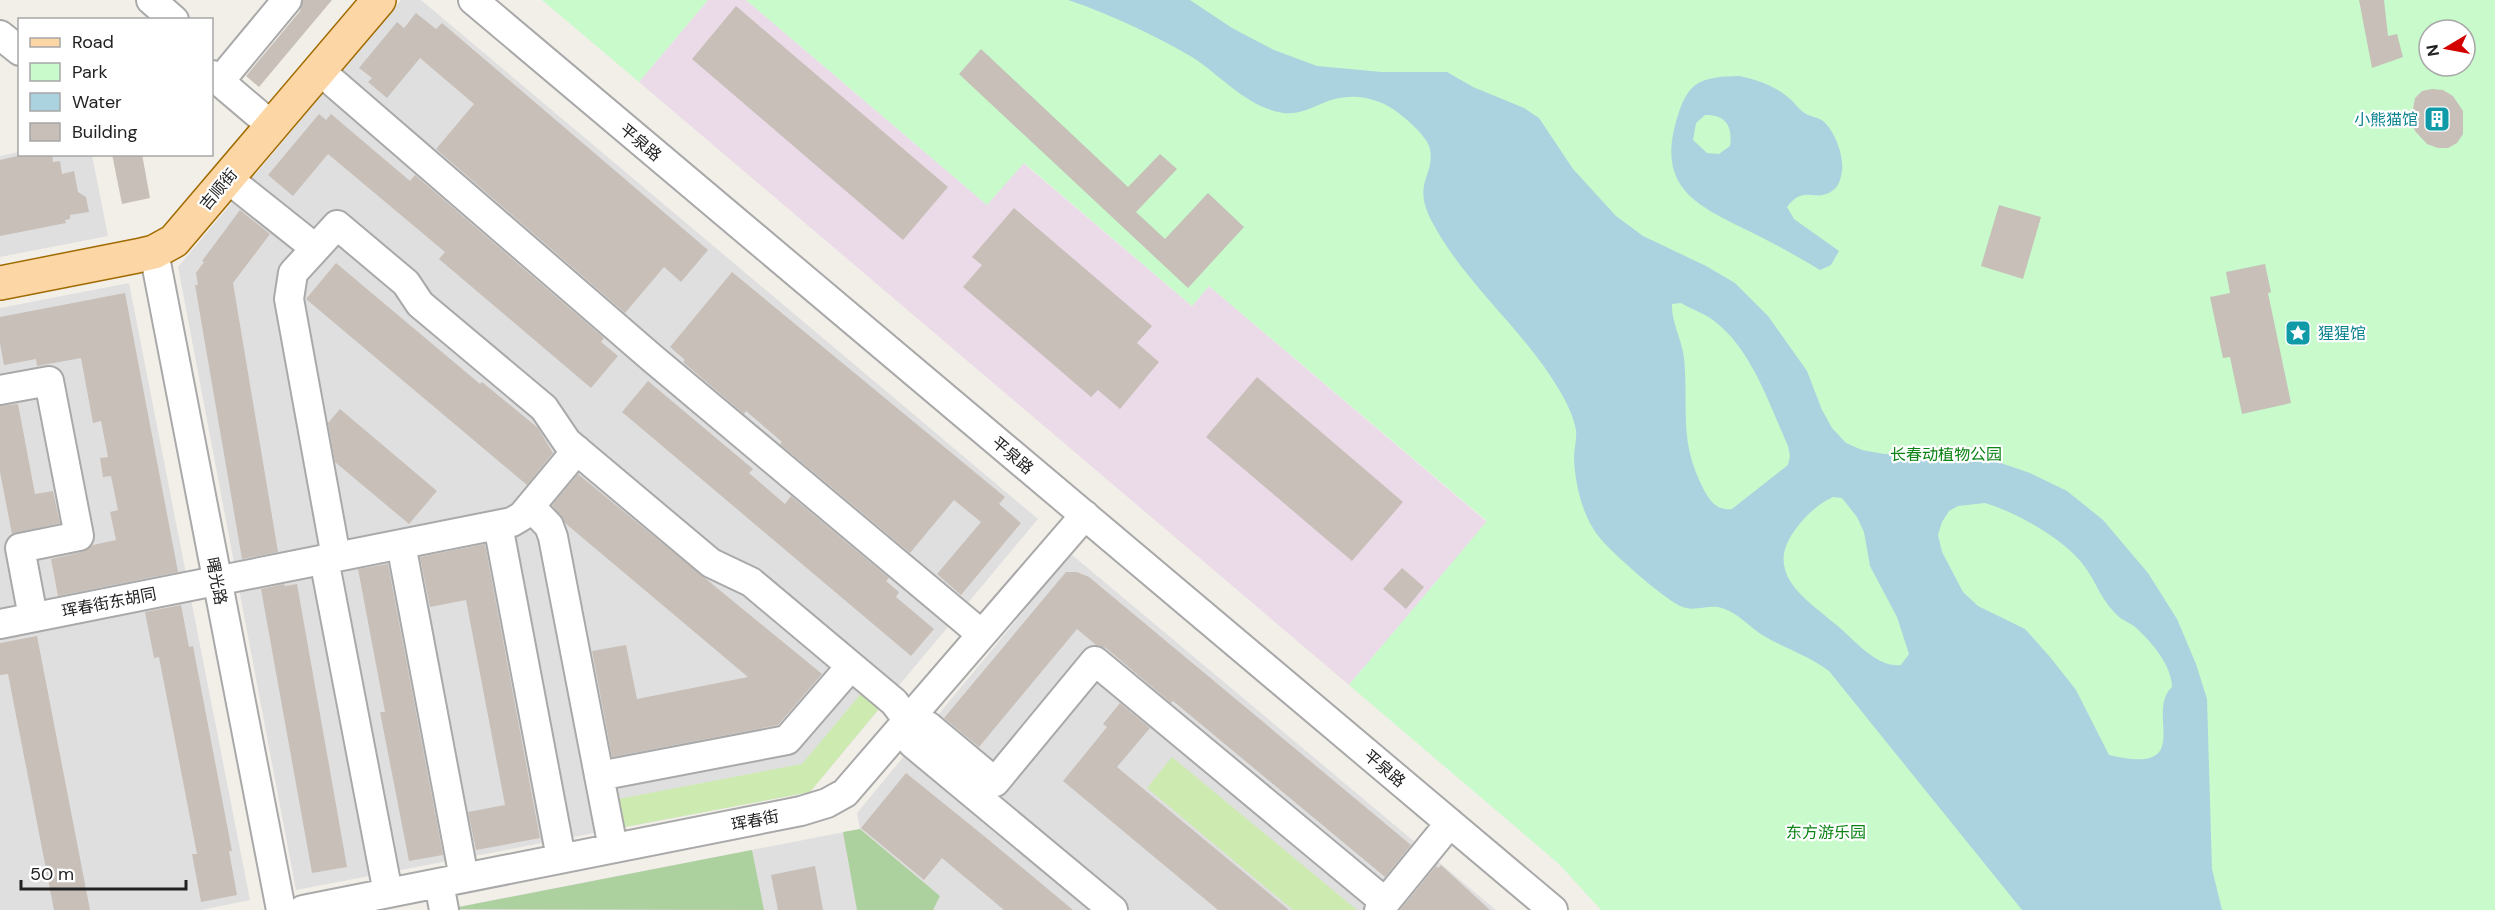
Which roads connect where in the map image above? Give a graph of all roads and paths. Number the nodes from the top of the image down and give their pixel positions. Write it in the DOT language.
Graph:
graph roads {
  1 [pos="151,0"];
  2 [pos="286,0"];
  3 [pos="379,0"];
  4 [pos="473,0"];
  5 [pos="172,18"];
  6 [pos="0,35"];
  7 [pos="18,49"];
  8 [pos="319,70"];
  9 [pos="215,78"];
  10 [pos="272,126"];
  11 [pos="227,178"];
  12 [pos="315,248"];
  13 [pos="154,252"];
  14 [pos="0,282"];
  15 [pos="0,390"];
  16 [pos="577,450"];
  17 [pos="531,507"];
  18 [pos="1085,515"];
  19 [pos="498,525"];
  20 [pos="401,544"];
  21 [pos="330,558"];
  22 [pos="217,580"];
  23 [pos="33,617"];
  24 [pos="0,624"];
  25 [pos="980,633"];
  26 [pos="851,666"];
  27 [pos="907,719"];
  28 [pos="599,776"];
  29 [pos="1450,823"];
  30 [pos="613,848"];
  31 [pos="561,858"];
  32 [pos="452,880"];
  33 [pos="388,893"];
  34 [pos="1382,906"];
  35 [pos="281,910"];
  36 [pos="303,910"];
  37 [pos="444,910"];
  38 [pos="1113,910"];
  39 [pos="1552,910"];
  1 -- 5 [label="street"];
  2 -- 9 [label="street"];
  3 -- 8 [label="main road, 吉顺街"];
  4 -- 18 [label="street, 平泉路"];
  6 -- 7 [label="street"];
  8 -- 10 [label="main road, 吉顺街"];
  8 -- 25 [label="street"];
  9 -- 10 [label="street"];
  10 -- 11 [label="main road, 吉顺街"];
  11 -- 12 [label="street"];
  11 -- 13 [label="main road, 吉顺街"];
  12 -- 16 [label="street"];
  12 -- 21 [label="street"];
  13 -- 14 [label="main road, 吉顺街"];
  13 -- 22 [label="street, 曙光路"];
  15 -- 23 [label="street"];
  16 -- 17 [label="street"];
  16 -- 26 [label="street"];
  17 -- 19 [label="street, 珲春街东胡同"];
  17 -- 28 [label="street"];
  18 -- 25 [label="street, 珲春街"];
  18 -- 29 [label="street, 平泉路"];
  19 -- 20 [label="street, 珲春街东胡同"];
  19 -- 31 [label="street"];
  20 -- 21 [label="street, 珲春街东胡同"];
  20 -- 32 [label="street"];
  21 -- 22 [label="street, 珲春街东胡同"];
  21 -- 33 [label="street"];
  22 -- 23 [label="street, 珲春街东胡同"];
  22 -- 35 [label="street, 曙光路"];
  23 -- 24 [label="street, 珲春街东胡同"];
  25 -- 27 [label="street, 珲春街"];
  26 -- 27 [label="street"];
  26 -- 28 [label="street"];
  27 -- 30 [label="street, 珲春街"];
  27 -- 34 [label="street"];
  27 -- 38 [label="street"];
  28 -- 30 [label="street"];
  29 -- 34 [label="street"];
  29 -- 39 [label="street, 平泉路"];
  30 -- 31 [label="street, 珲春街"];
  31 -- 32 [label="street, 珲春街"];
  32 -- 33 [label="street, 珲春街"];
  32 -- 37 [label="street"];
  33 -- 36 [label="street, 珲春街"];
}
